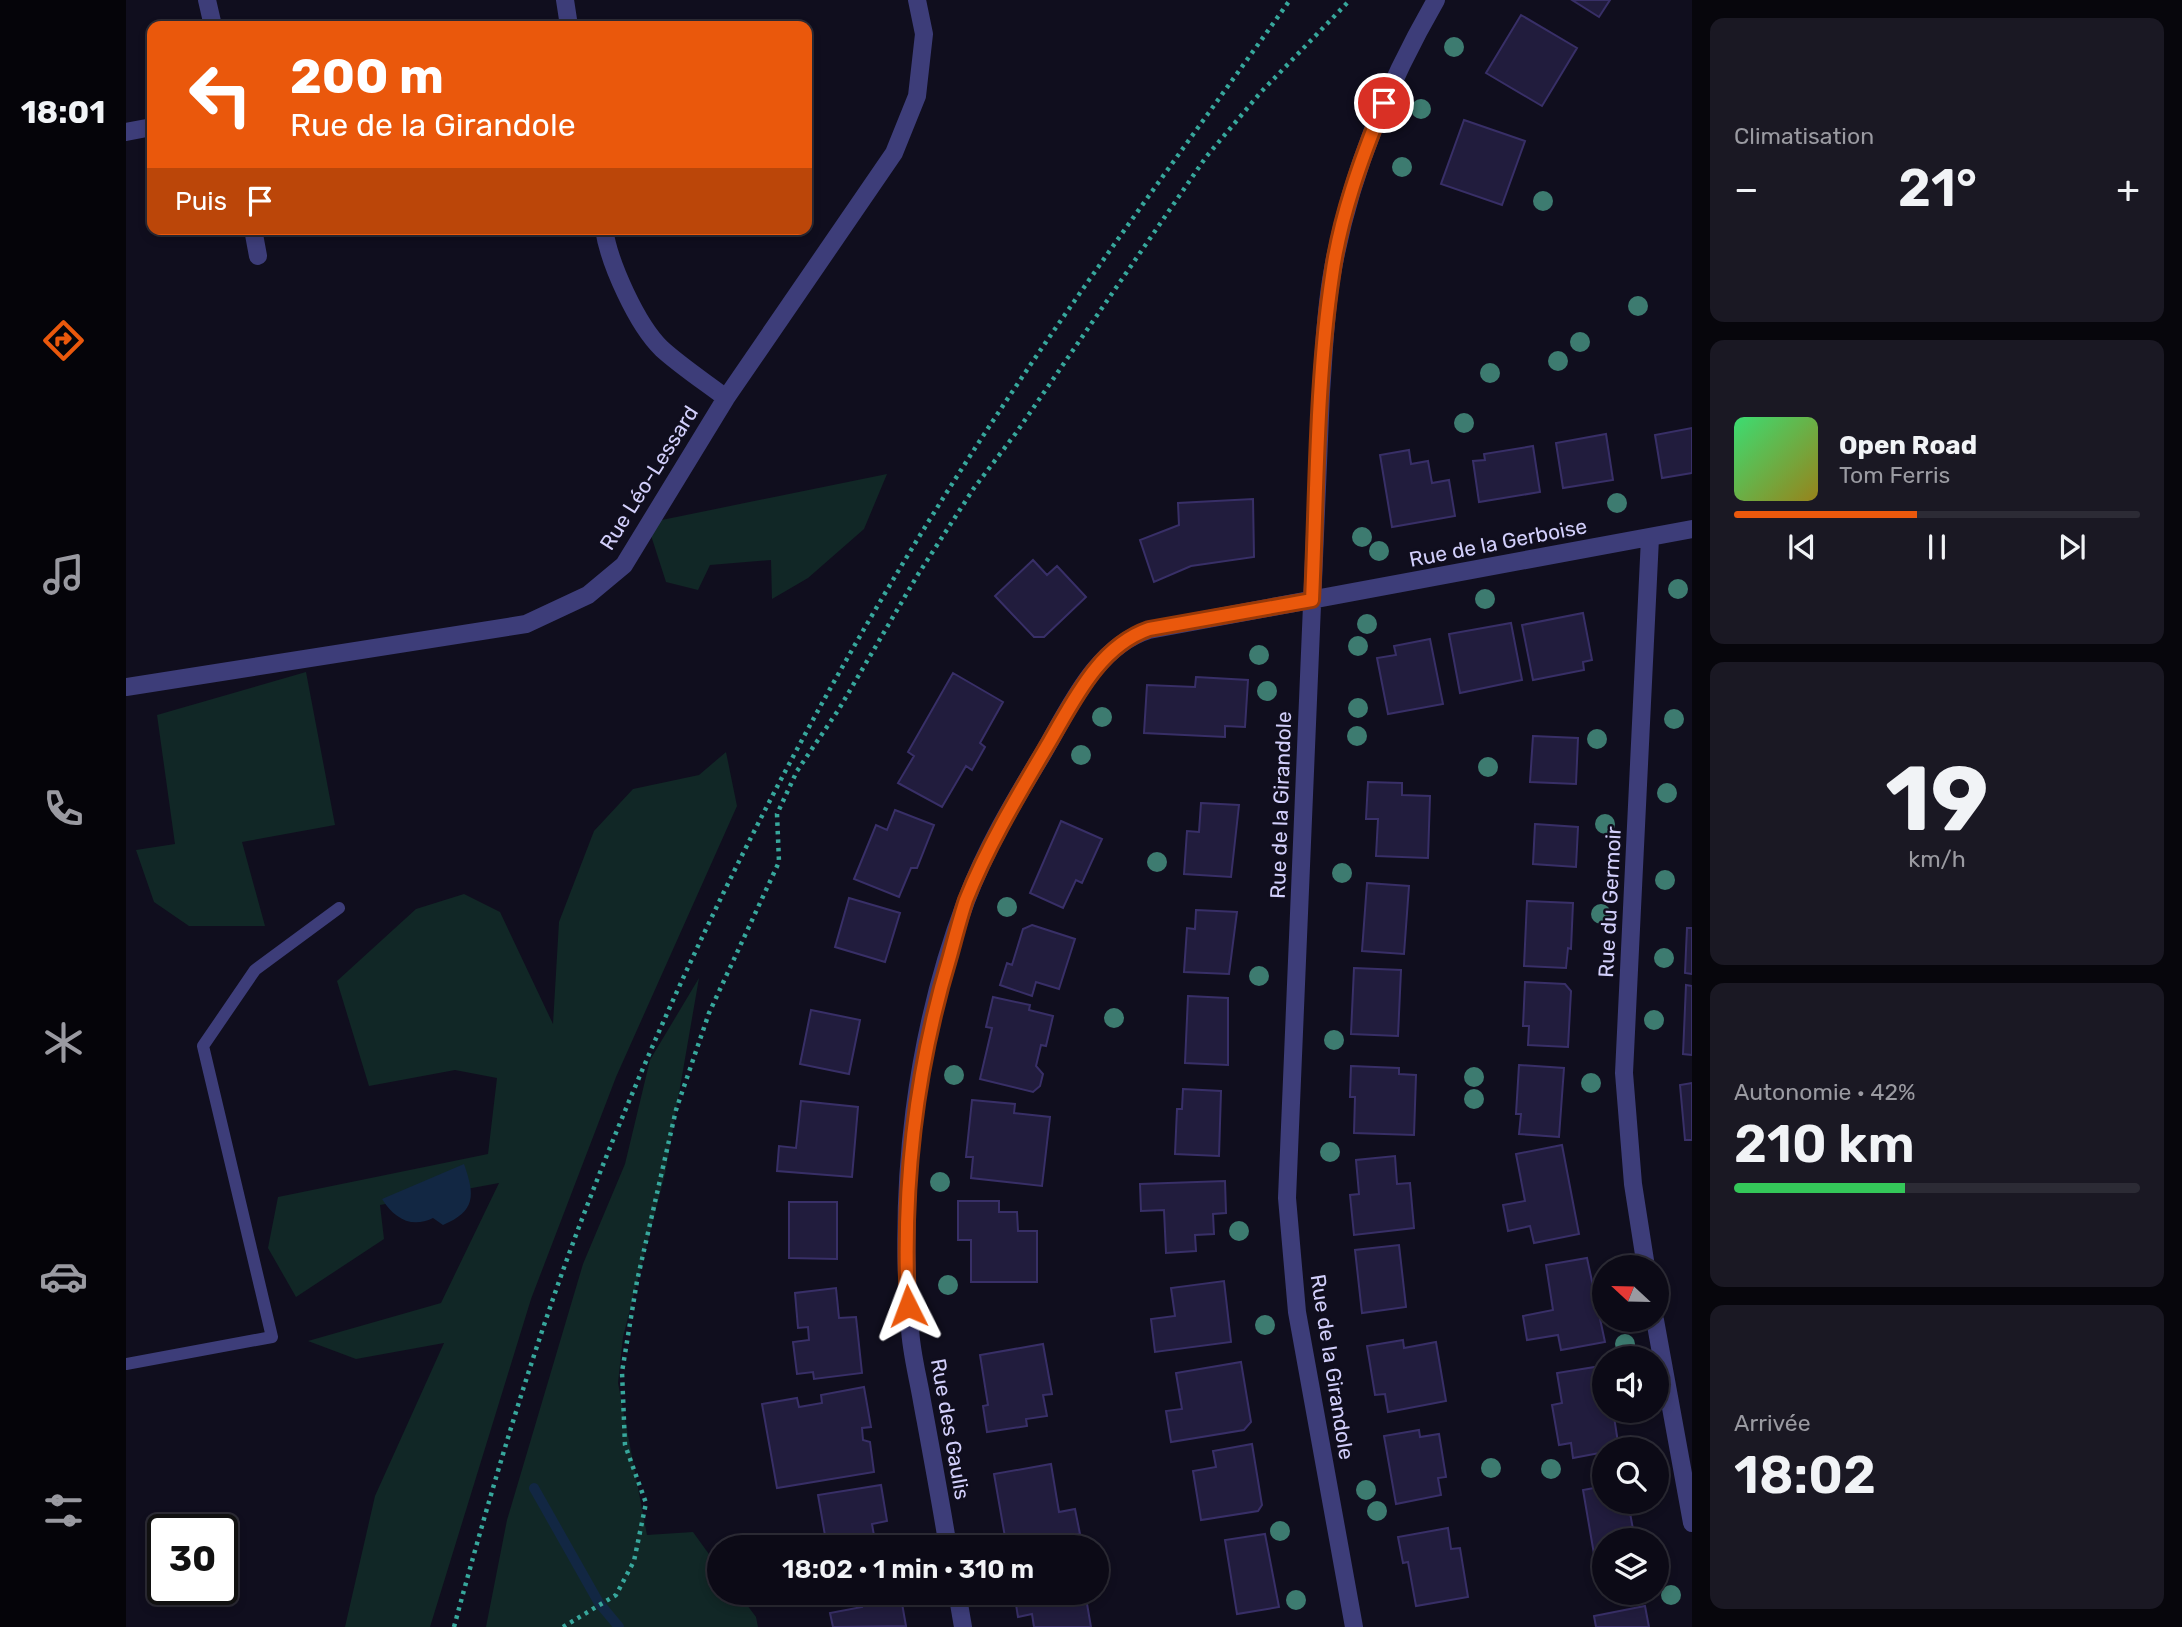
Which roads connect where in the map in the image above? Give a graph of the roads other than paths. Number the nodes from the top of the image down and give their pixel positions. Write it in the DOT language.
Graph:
graph roads {
  1 [pos="208,0"];
  2 [pos="565,0"];
  3 [pos="917,0"];
  4 [pos="1436,0"];
  5 [pos="212,21"];
  6 [pos="568,21"];
  7 [pos="147,128"];
  8 [pos="126,132"];
  9 [pos="254,235"];
  10 [pos="605,235"];
  11 [pos="258,256"];
  12 [pos="726,398"];
  13 [pos="1692,529"];
  14 [pos="1650,538"];
  15 [pos="1312,600"];
  16 [pos="126,687"];
  17 [pos="339,908"];
  18 [pos="1644,1255"];
  19 [pos="1657,1332"];
  20 [pos="126,1364"];
  21 [pos="1692,1522"];
  22 [pos="946,1535"];
  23 [pos="959,1605"];
  24 [pos="963,1627"];
  25 [pos="1353,1627"];
  1 -- 5 [label="street"];
  2 -- 6 [label="street"];
  3 -- 12 [label="street, Rue Léo-Lessard"];
  4 -- 15 [label="street, Rue de la Girandole"];
  7 -- 8 [label="street"];
  9 -- 11 [label="street"];
  10 -- 12 [label="street"];
  12 -- 16 [label="street, Rue Léo-Lessard"];
  13 -- 14 [label="street, Rue de la Gerboise"];
  14 -- 15 [label="street, Rue de la Gerboise"];
  14 -- 18 [label="street, Rue du Germoir"];
  15 -- 22 [label="street, Rue des Gaulis"];
  15 -- 25 [label="street, Rue de la Girandole"];
  17 -- 20 [label="lane"];
  19 -- 21 [label="street"];
  23 -- 24 [label="street"];
}
